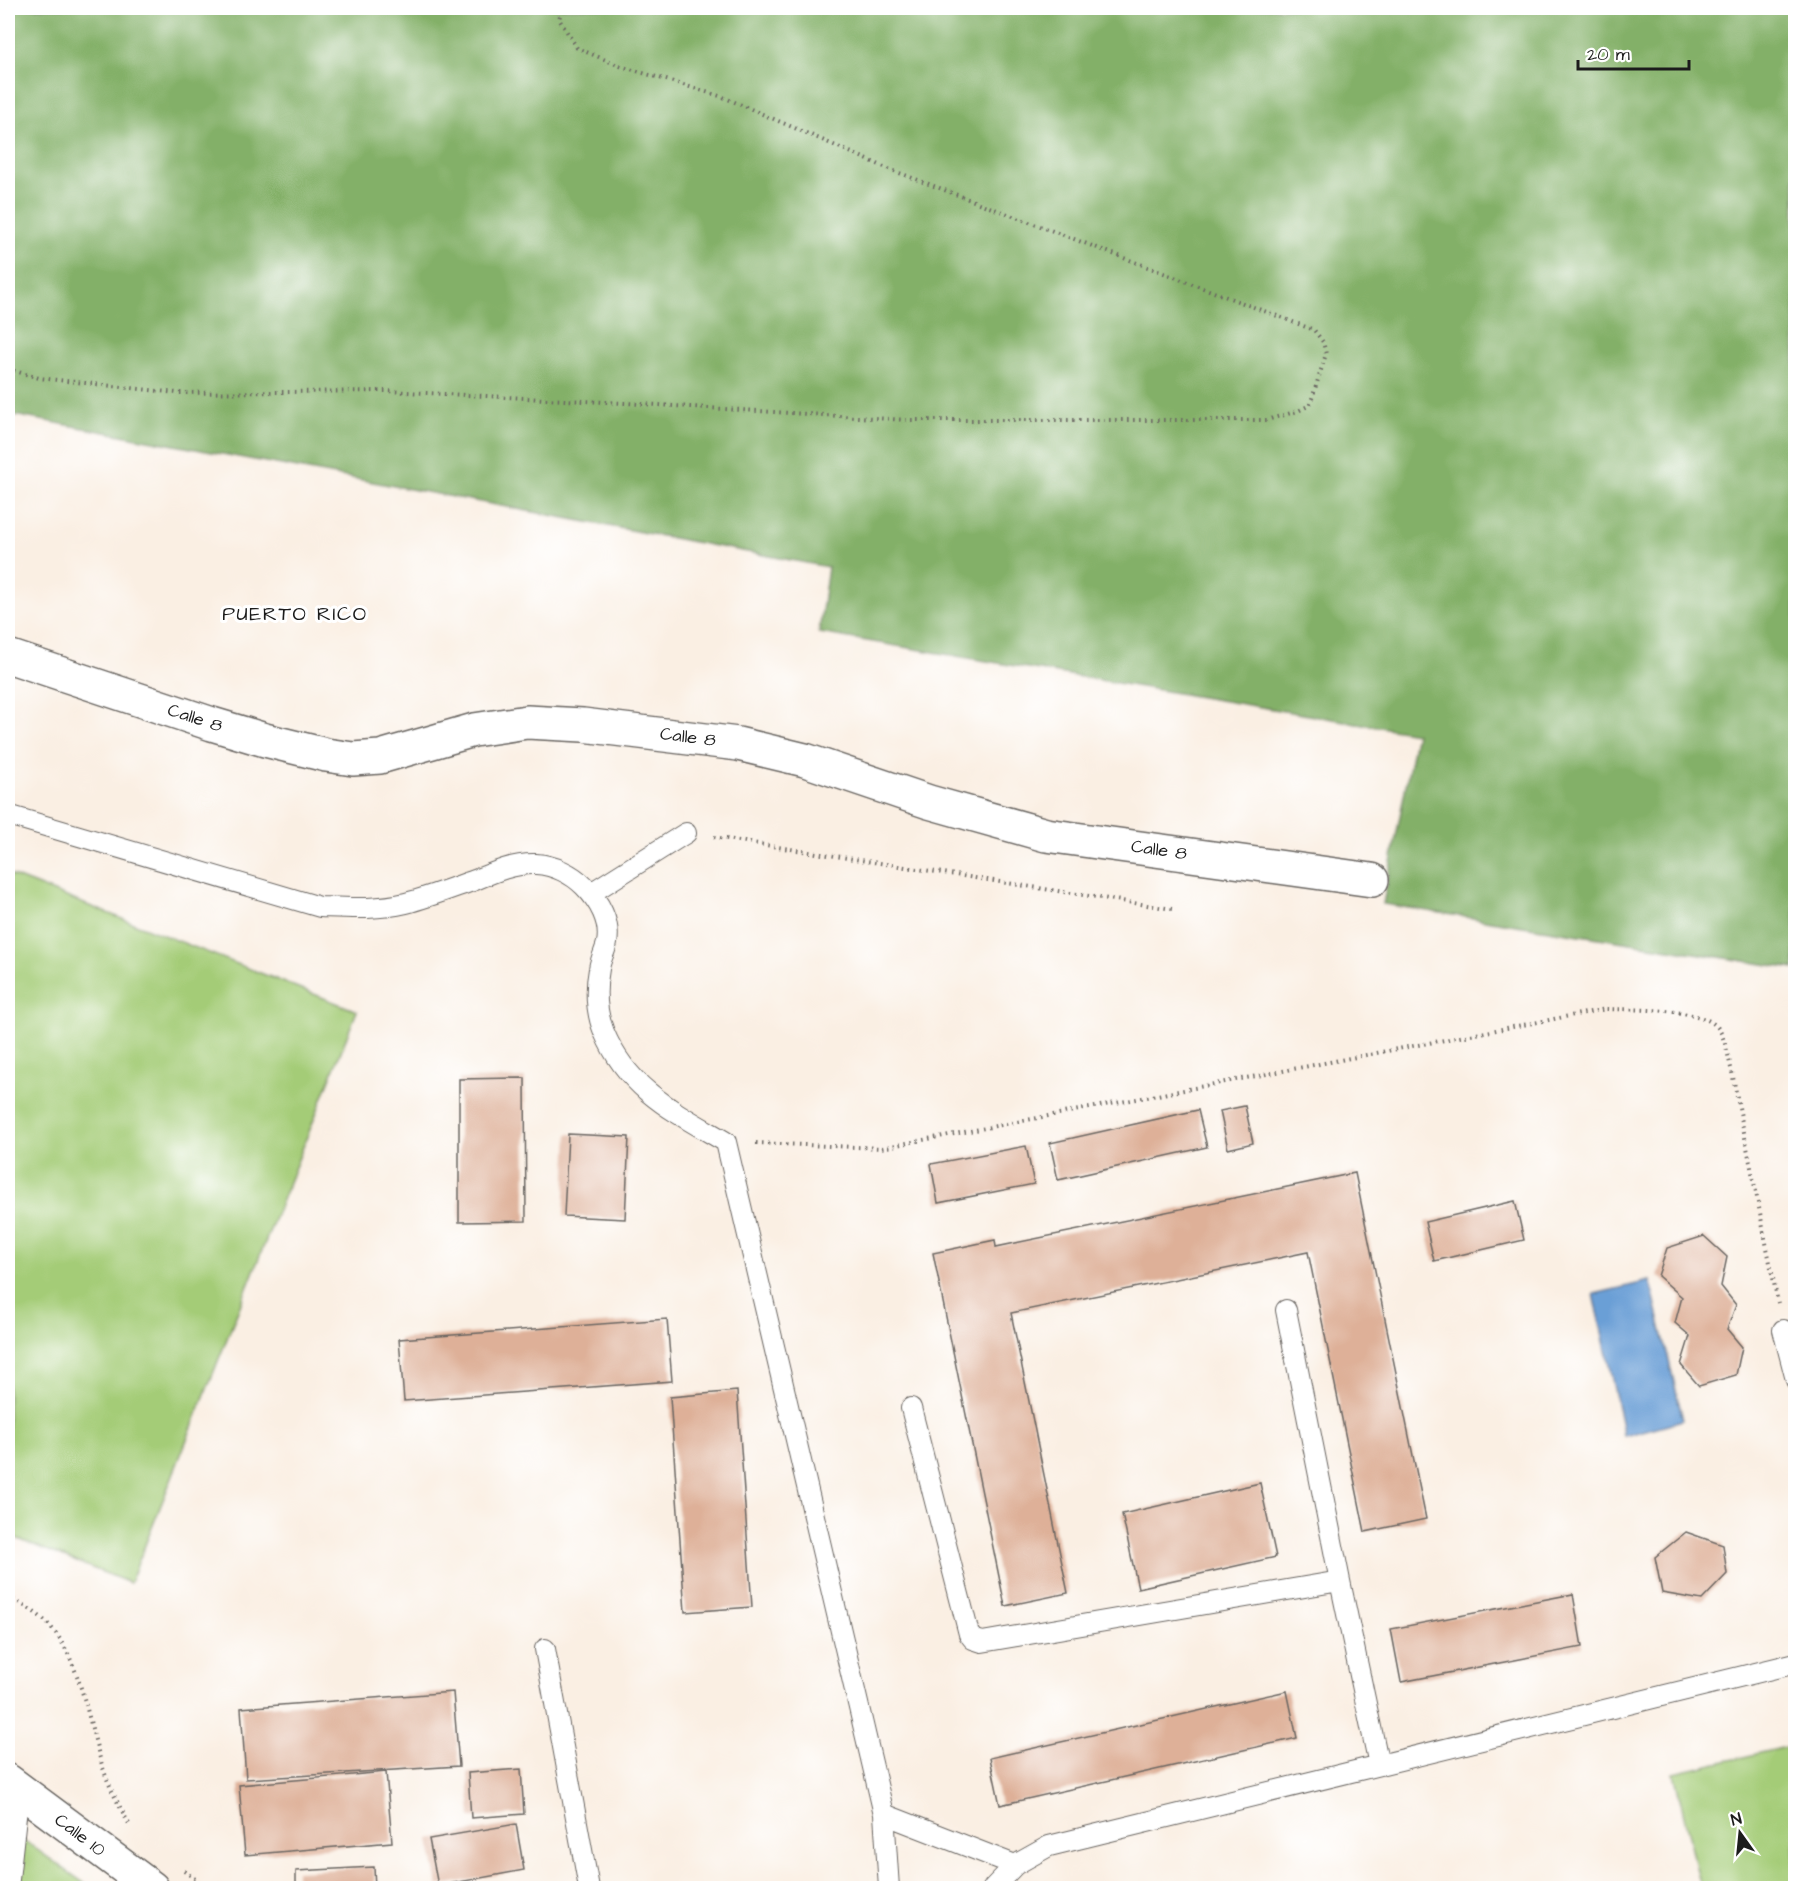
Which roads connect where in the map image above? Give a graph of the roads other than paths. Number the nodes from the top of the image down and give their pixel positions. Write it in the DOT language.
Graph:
graph roads {
  1 [pos="8,656"];
  2 [pos="8,815"];
  3 [pos="686,833"];
  4 [pos="1372,880"];
  5 [pos="591,893"];
  6 [pos="1286,1310"];
  7 [pos="1784,1330"];
  8 [pos="1796,1380"];
  9 [pos="911,1408"];
  10 [pos="1340,1581"];
  11 [pos="545,1649"];
  12 [pos="1796,1663"];
  13 [pos="1379,1765"];
  14 [pos="13,1785"];
  15 [pos="884,1814"];
  16 [pos="1015,1865"];
  17 [pos="8,1888"];
  18 [pos="152,1888"];
  19 [pos="589,1888"];
  20 [pos="889,1888"];
  21 [pos="993,1888"];
  1 -- 4 [label="street, Calle 8"];
  2 -- 5 [label="lane"];
  3 -- 5 [label="lane"];
  5 -- 15 [label="lane"];
  6 -- 10 [label="lane"];
  7 -- 8 [label="lane"];
  9 -- 10 [label="lane"];
  10 -- 13 [label="lane"];
  11 -- 19 [label="lane"];
  12 -- 13 [label="lane"];
  13 -- 16 [label="lane"];
  14 -- 17 [label="lane"];
  14 -- 18 [label="street, Calle 10"];
  15 -- 16 [label="lane"];
  15 -- 20 [label="lane"];
  16 -- 21 [label="lane"];
}
